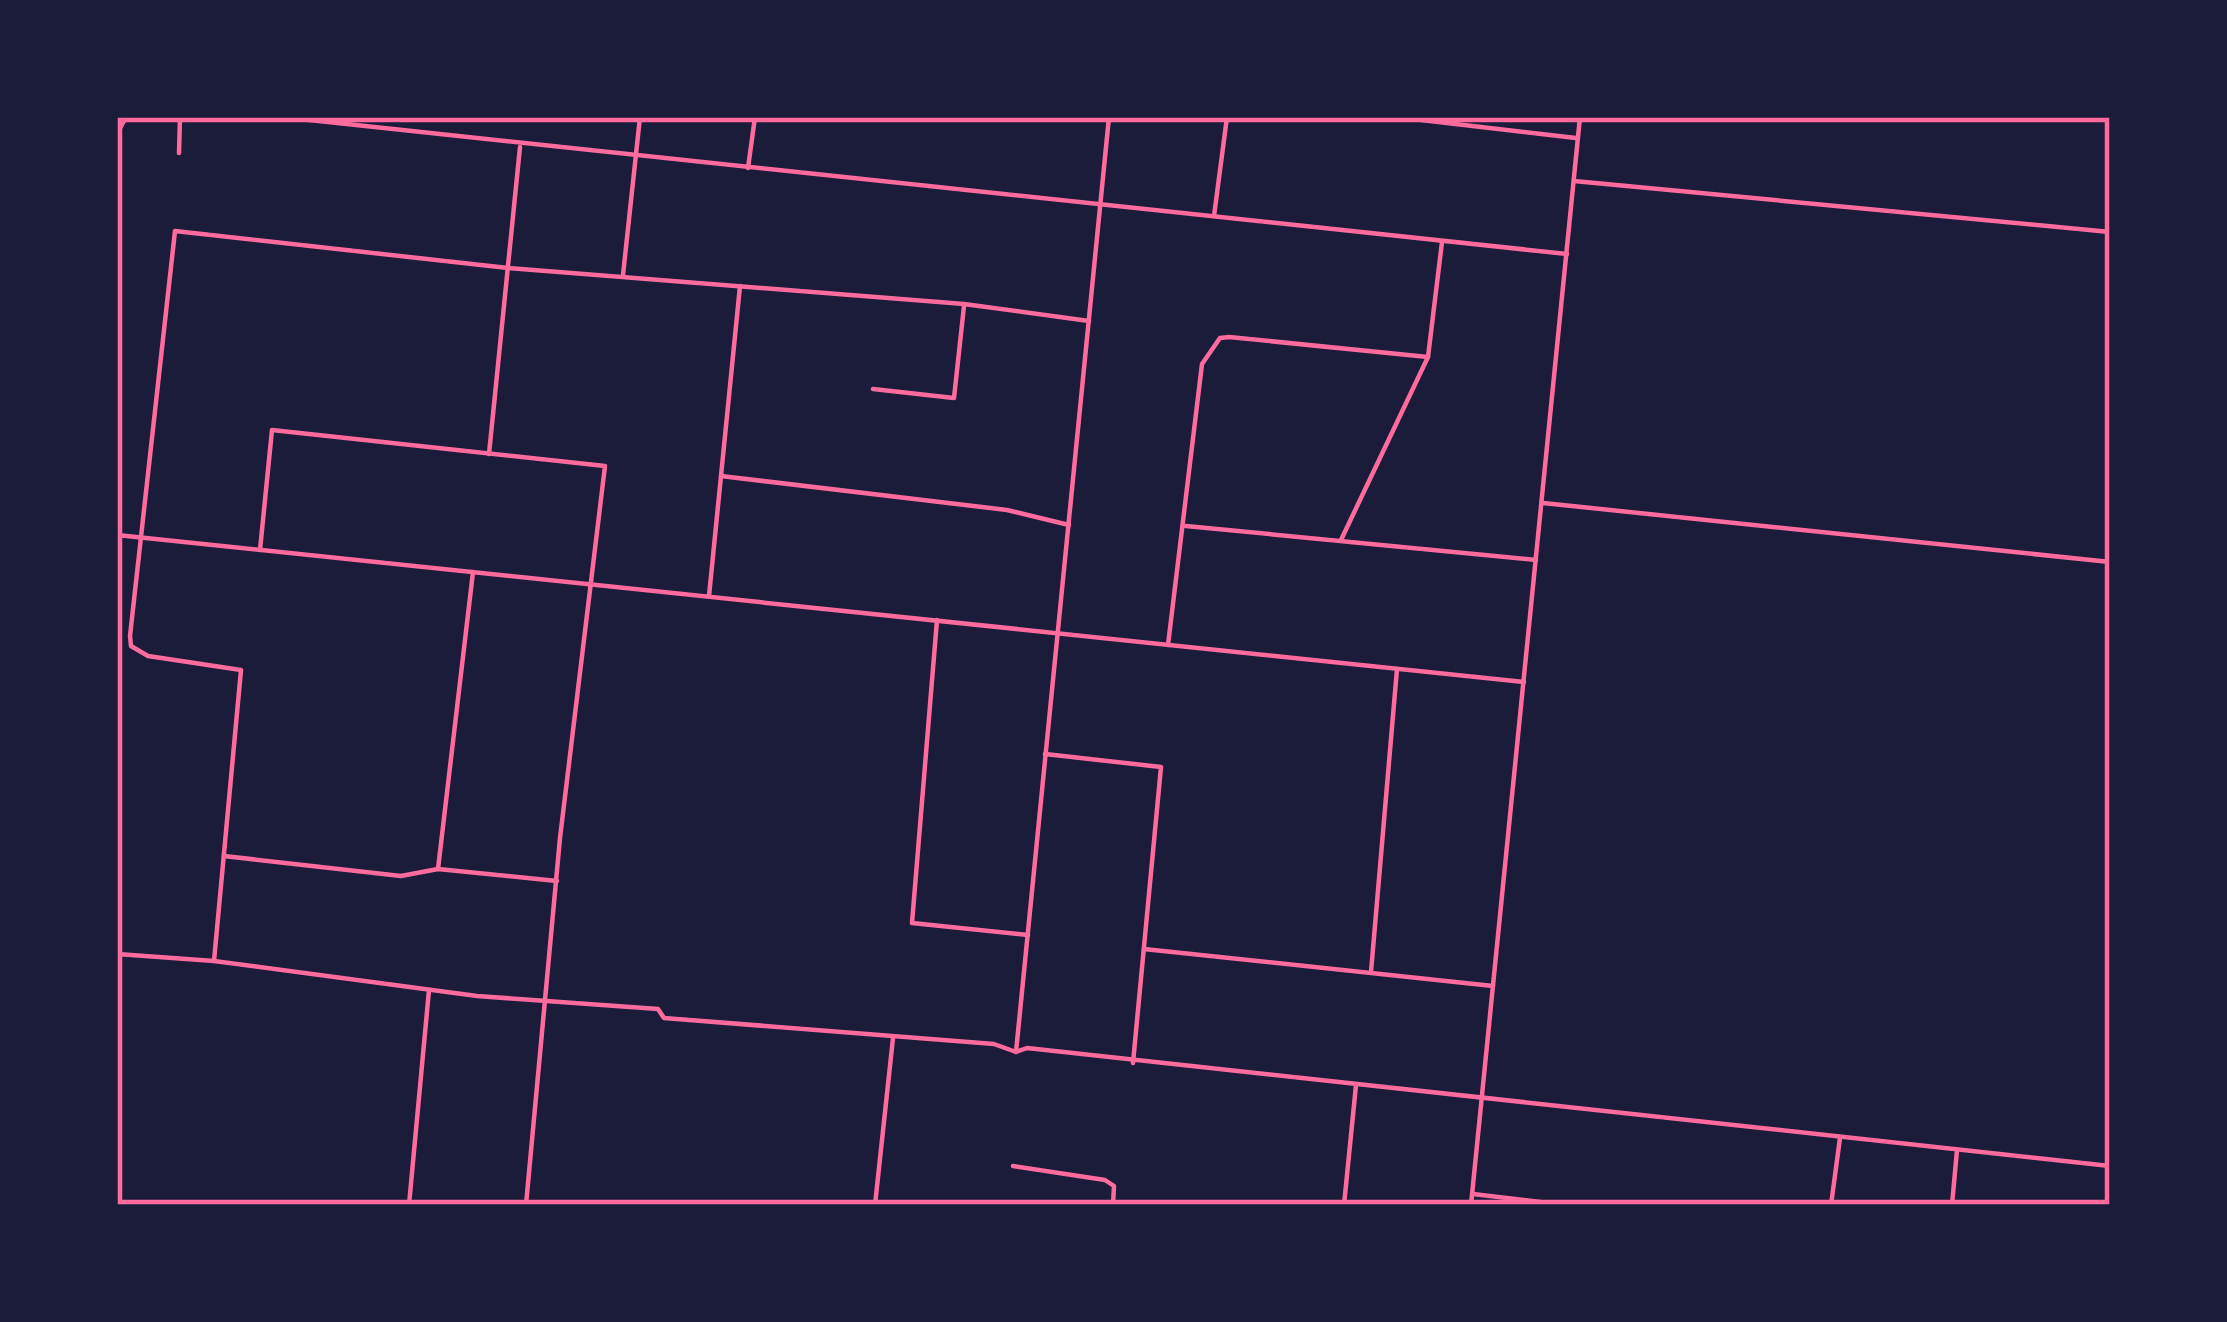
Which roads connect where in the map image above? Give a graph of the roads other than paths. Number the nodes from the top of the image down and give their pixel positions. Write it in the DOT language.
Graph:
graph roads {
  1 [pos="126,117"];
  2 [pos="180,117"];
  3 [pos="280,117"];
  4 [pos="640,117"];
  5 [pos="755,117"];
  6 [pos="1109,117"];
  7 [pos="1227,117"];
  8 [pos="1580,117"];
  9 [pos="1421,120"];
  10 [pos="1455,120"];
  11 [pos="117,134"];
  12 [pos="1578,138"];
  13 [pos="520,146"];
  14 [pos="179,153"];
  15 [pos="634,157"];
  16 [pos="748,168"];
  17 [pos="1574,181"];
  18 [pos="1100,204"];
  19 [pos="1214,216"];
  20 [pos="2110,232"];
  21 [pos="1442,241"];
  22 [pos="1567,254"];
  23 [pos="508,268"];
  24 [pos="623,275"];
  25 [pos="740,286"];
  26 [pos="964,304"];
  27 [pos="1089,320"];
  28 [pos="1428,357"];
  29 [pos="873,389"];
  30 [pos="489,454"];
  31 [pos="721,476"];
  32 [pos="1542,503"];
  33 [pos="1069,526"];
  34 [pos="1186,526"];
  35 [pos="117,535"];
  36 [pos="142,537"];
  37 [pos="1341,540"];
  38 [pos="260,550"];
  39 [pos="1536,560"];
  40 [pos="2110,562"];
  41 [pos="473,572"];
  42 [pos="590,584"];
  43 [pos="709,596"];
  44 [pos="937,620"];
  45 [pos="1058,633"];
  46 [pos="1168,645"];
  47 [pos="1397,668"];
  48 [pos="1524,682"];
  49 [pos="1046,754"];
  50 [pos="224,856"];
  51 [pos="438,869"];
  52 [pos="556,881"];
  53 [pos="1028,935"];
  54 [pos="1144,949"];
  55 [pos="117,954"];
  56 [pos="214,961"];
  57 [pos="1371,972"];
  58 [pos="1493,986"];
  59 [pos="429,990"];
  60 [pos="548,1001"];
  61 [pos="894,1036"];
  62 [pos="1016,1052"];
  63 [pos="1133,1063"];
  64 [pos="1356,1085"];
  65 [pos="1482,1101"];
  66 [pos="1840,1138"];
  67 [pos="1957,1150"];
  68 [pos="1013,1166"];
  69 [pos="2110,1166"];
  70 [pos="1473,1194"];
  71 [pos="409,1205"];
  72 [pos="526,1205"];
  73 [pos="875,1205"];
  74 [pos="1113,1205"];
  75 [pos="1343,1205"];
  76 [pos="1472,1205"];
  77 [pos="1566,1205"];
  78 [pos="1831,1205"];
  79 [pos="1952,1205"];
  1 -- 11 [label="street"];
  2 -- 14 [label="street"];
  3 -- 13 [label="street"];
  4 -- 15 [label="street"];
  5 -- 16 [label="street"];
  6 -- 18 [label="street"];
  7 -- 19 [label="street"];
  8 -- 12 [label="street"];
  9 -- 10 [label="street"];
  10 -- 12 [label="street"];
  12 -- 17 [label="street"];
  13 -- 15 [label="street"];
  13 -- 23 [label="street"];
  15 -- 16 [label="street"];
  15 -- 24 [label="street"];
  16 -- 18 [label="street"];
  17 -- 20 [label="street"];
  17 -- 22 [label="street"];
  18 -- 19 [label="street"];
  18 -- 27 [label="street"];
  19 -- 21 [label="street"];
  21 -- 22 [label="street"];
  21 -- 28 [label="street"];
  22 -- 32 [label="street"];
  23 -- 24 [label="street"];
  23 -- 30 [label="street"];
  23 -- 36 [label="street"];
  24 -- 25 [label="street"];
  25 -- 26 [label="street"];
  25 -- 31 [label="street"];
  26 -- 27 [label="street"];
  26 -- 29 [label="street"];
  27 -- 33 [label="street"];
  28 -- 34 [label="street"];
  28 -- 37 [label="street"];
  30 -- 38 [label="street"];
  30 -- 42 [label="street"];
  31 -- 33 [label="street"];
  31 -- 43 [label="street"];
  32 -- 39 [label="street"];
  32 -- 40 [label="street"];
  33 -- 45 [label="street"];
  34 -- 37 [label="street"];
  34 -- 46 [label="street"];
  35 -- 36 [label="street"];
  36 -- 38 [label="street"];
  36 -- 50 [label="street"];
  37 -- 39 [label="street"];
  38 -- 41 [label="street"];
  39 -- 48 [label="street"];
  41 -- 42 [label="street"];
  41 -- 51 [label="street"];
  42 -- 43 [label="street"];
  42 -- 52 [label="street"];
  43 -- 44 [label="street"];
  44 -- 45 [label="street"];
  44 -- 53 [label="street"];
  45 -- 46 [label="street"];
  45 -- 49 [label="street"];
  46 -- 47 [label="street"];
  47 -- 48 [label="street"];
  47 -- 57 [label="street"];
  48 -- 58 [label="street"];
  49 -- 53 [label="street"];
  49 -- 54 [label="street"];
  50 -- 51 [label="street"];
  50 -- 56 [label="street"];
  51 -- 52 [label="street"];
  52 -- 60 [label="street"];
  53 -- 62 [label="street"];
  54 -- 57 [label="street"];
  54 -- 63 [label="street"];
  55 -- 56 [label="street"];
  56 -- 59 [label="street"];
  57 -- 58 [label="street"];
  58 -- 65 [label="street"];
  59 -- 60 [label="street"];
  59 -- 71 [label="street"];
  60 -- 61 [label="street"];
  60 -- 72 [label="street"];
  61 -- 62 [label="street"];
  61 -- 73 [label="street"];
  62 -- 63 [label="street"];
  63 -- 64 [label="street"];
  64 -- 65 [label="street"];
  64 -- 75 [label="street"];
  65 -- 66 [label="street"];
  65 -- 70 [label="street"];
  66 -- 67 [label="street"];
  66 -- 78 [label="street"];
  67 -- 69 [label="street"];
  67 -- 79 [label="street"];
  68 -- 74 [label="street"];
  70 -- 76 [label="street"];
  70 -- 77 [label="street"];
}
